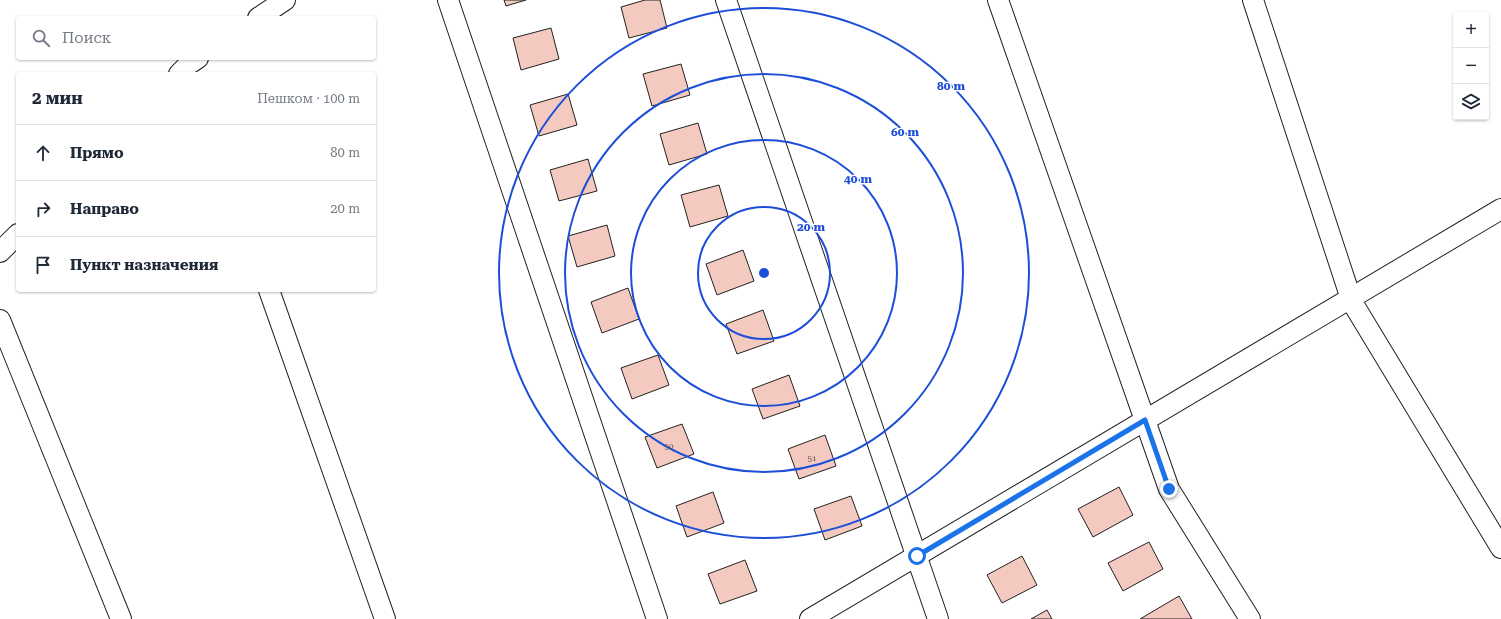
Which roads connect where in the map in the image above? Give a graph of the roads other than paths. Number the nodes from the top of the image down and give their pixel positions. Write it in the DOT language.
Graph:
graph roads {
  1 [pos="285,0"];
  2 [pos="448,0"];
  3 [pos="726,0"];
  4 [pos="998,0"];
  5 [pos="1253,0"];
  6 [pos="261,16"];
  7 [pos="1501,209"];
  8 [pos="16,236"];
  9 [pos="0,252"];
  10 [pos="270,292"];
  11 [pos="1351,298"];
  12 [pos="0,320"];
  13 [pos="1145,420"];
  14 [pos="1501,548"];
  15 [pos="917,556"];
  16 [pos="122,619"];
  17 [pos="385,619"];
  18 [pos="657,619"];
  19 [pos="810,619"];
  20 [pos="938,619"];
  21 [pos="1250,619"];
  1 -- 6 [label="street"];
  2 -- 18 [label="street"];
  3 -- 15 [label="street"];
  4 -- 13 [label="street"];
  5 -- 11 [label="street"];
  7 -- 11 [label="street"];
  8 -- 9 [label="street"];
  10 -- 17 [label="street"];
  11 -- 13 [label="street"];
  11 -- 14 [label="street"];
  12 -- 16 [label="street"];
  13 -- 15 [label="street"];
  13 -- 21 [label="street"];
  15 -- 19 [label="street"];
  15 -- 20 [label="street"];
}
